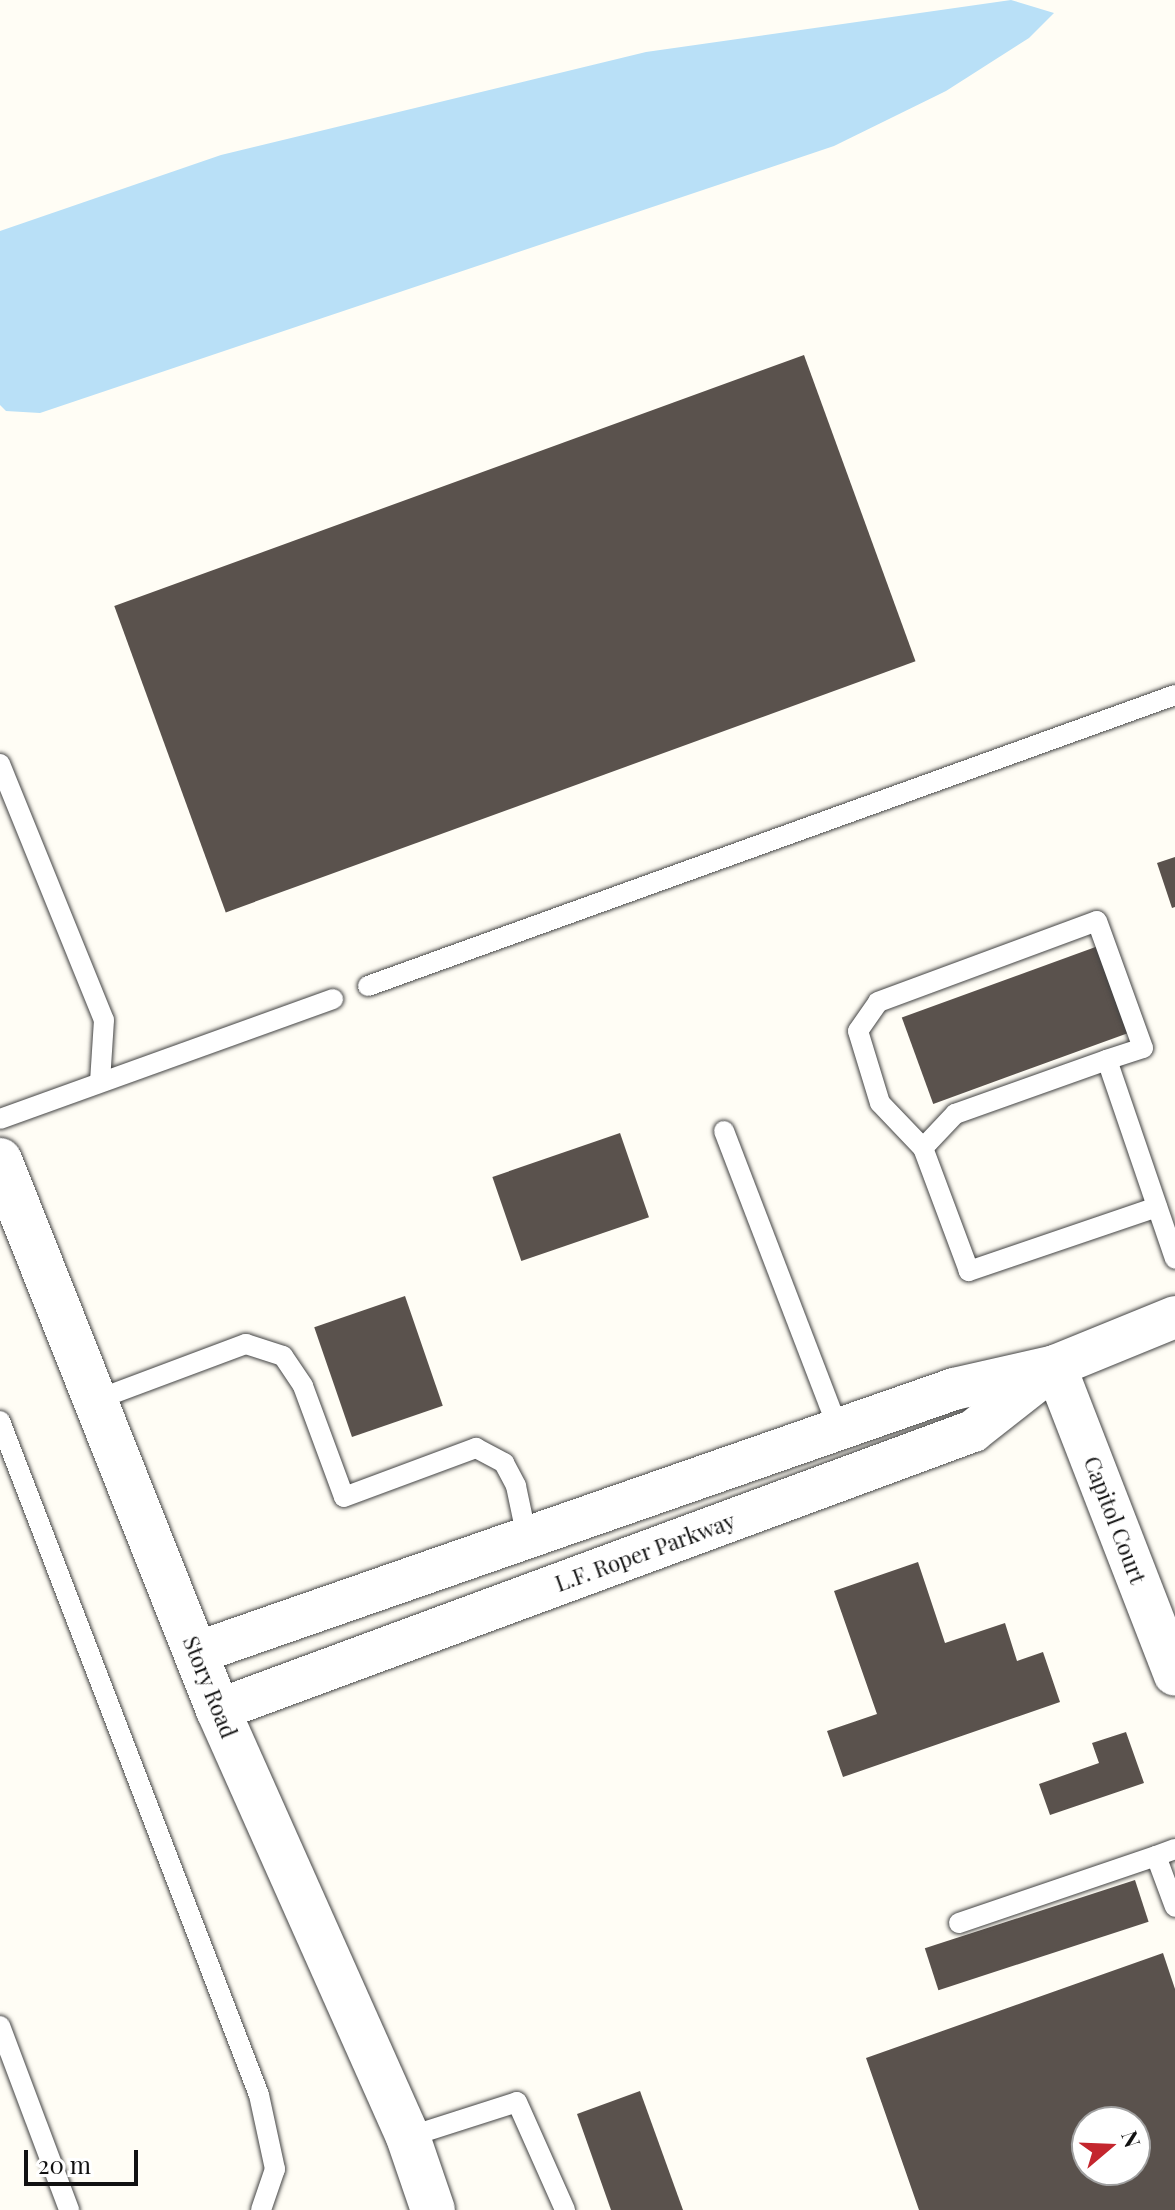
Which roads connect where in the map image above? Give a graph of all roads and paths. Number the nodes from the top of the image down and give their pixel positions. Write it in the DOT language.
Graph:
graph roads {
  1 [pos="1175,695"];
  2 [pos="0,764"];
  3 [pos="368,986"];
  4 [pos="333,999"];
  5 [pos="1107,1060"];
  6 [pos="100,1082"];
  7 [pos="0,1119"];
  8 [pos="724,1131"];
  9 [pos="923,1148"];
  10 [pos="0,1160"];
  11 [pos="1157,1207"];
  12 [pos="1175,1259"];
  13 [pos="1175,1317"];
  14 [pos="1055,1366"];
  15 [pos="96,1400"];
  16 [pos="0,1421"];
  17 [pos="839,1430"];
  18 [pos="527,1538"];
  19 [pos="196,1653"];
  20 [pos="1175,1675"];
  21 [pos="218,1710"];
  22 [pos="1166,1852"];
  23 [pos="1175,1907"];
  24 [pos="959,1923"];
  25 [pos="0,2026"];
  26 [pos="408,2137"];
  27 [pos="69,2210"];
  28 [pos="261,2210"];
  29 [pos="433,2210"];
  30 [pos="565,2210"];
  1 -- 3 [label="lane"];
  2 -- 6 [label="lane"];
  4 -- 6 [label="lane"];
  5 -- 9 [label="lane"];
  5 -- 9 [label="lane"];
  5 -- 11 [label="lane"];
  6 -- 7 [label="lane"];
  8 -- 17 [label="lane"];
  9 -- 11 [label="lane"];
  10 -- 15 [label="street, Story Road"];
  11 -- 12 [label="lane"];
  13 -- 14 [label="street, L.F. Roper Parkway"];
  14 -- 17 [label="street, L.F. Roper Parkway"];
  14 -- 20 [label="street, Capitol Court"];
  14 -- 21 [label="street, L.F. Roper Parkway"];
  15 -- 18 [label="lane"];
  15 -- 19 [label="street, Story Road"];
  16 -- 28 [label="lane"];
  17 -- 18 [label="street, L.F. Roper Parkway"];
  18 -- 19 [label="street, L.F. Roper Parkway"];
  19 -- 21 [label="street, Story Road"];
  21 -- 26 [label="street, Story Road"];
  22 -- 23 [label="lane"];
  22 -- 24 [label="lane"];
  25 -- 27 [label="lane"];
  26 -- 29 [label="street, Story Road"];
  26 -- 30 [label="lane"];
}
